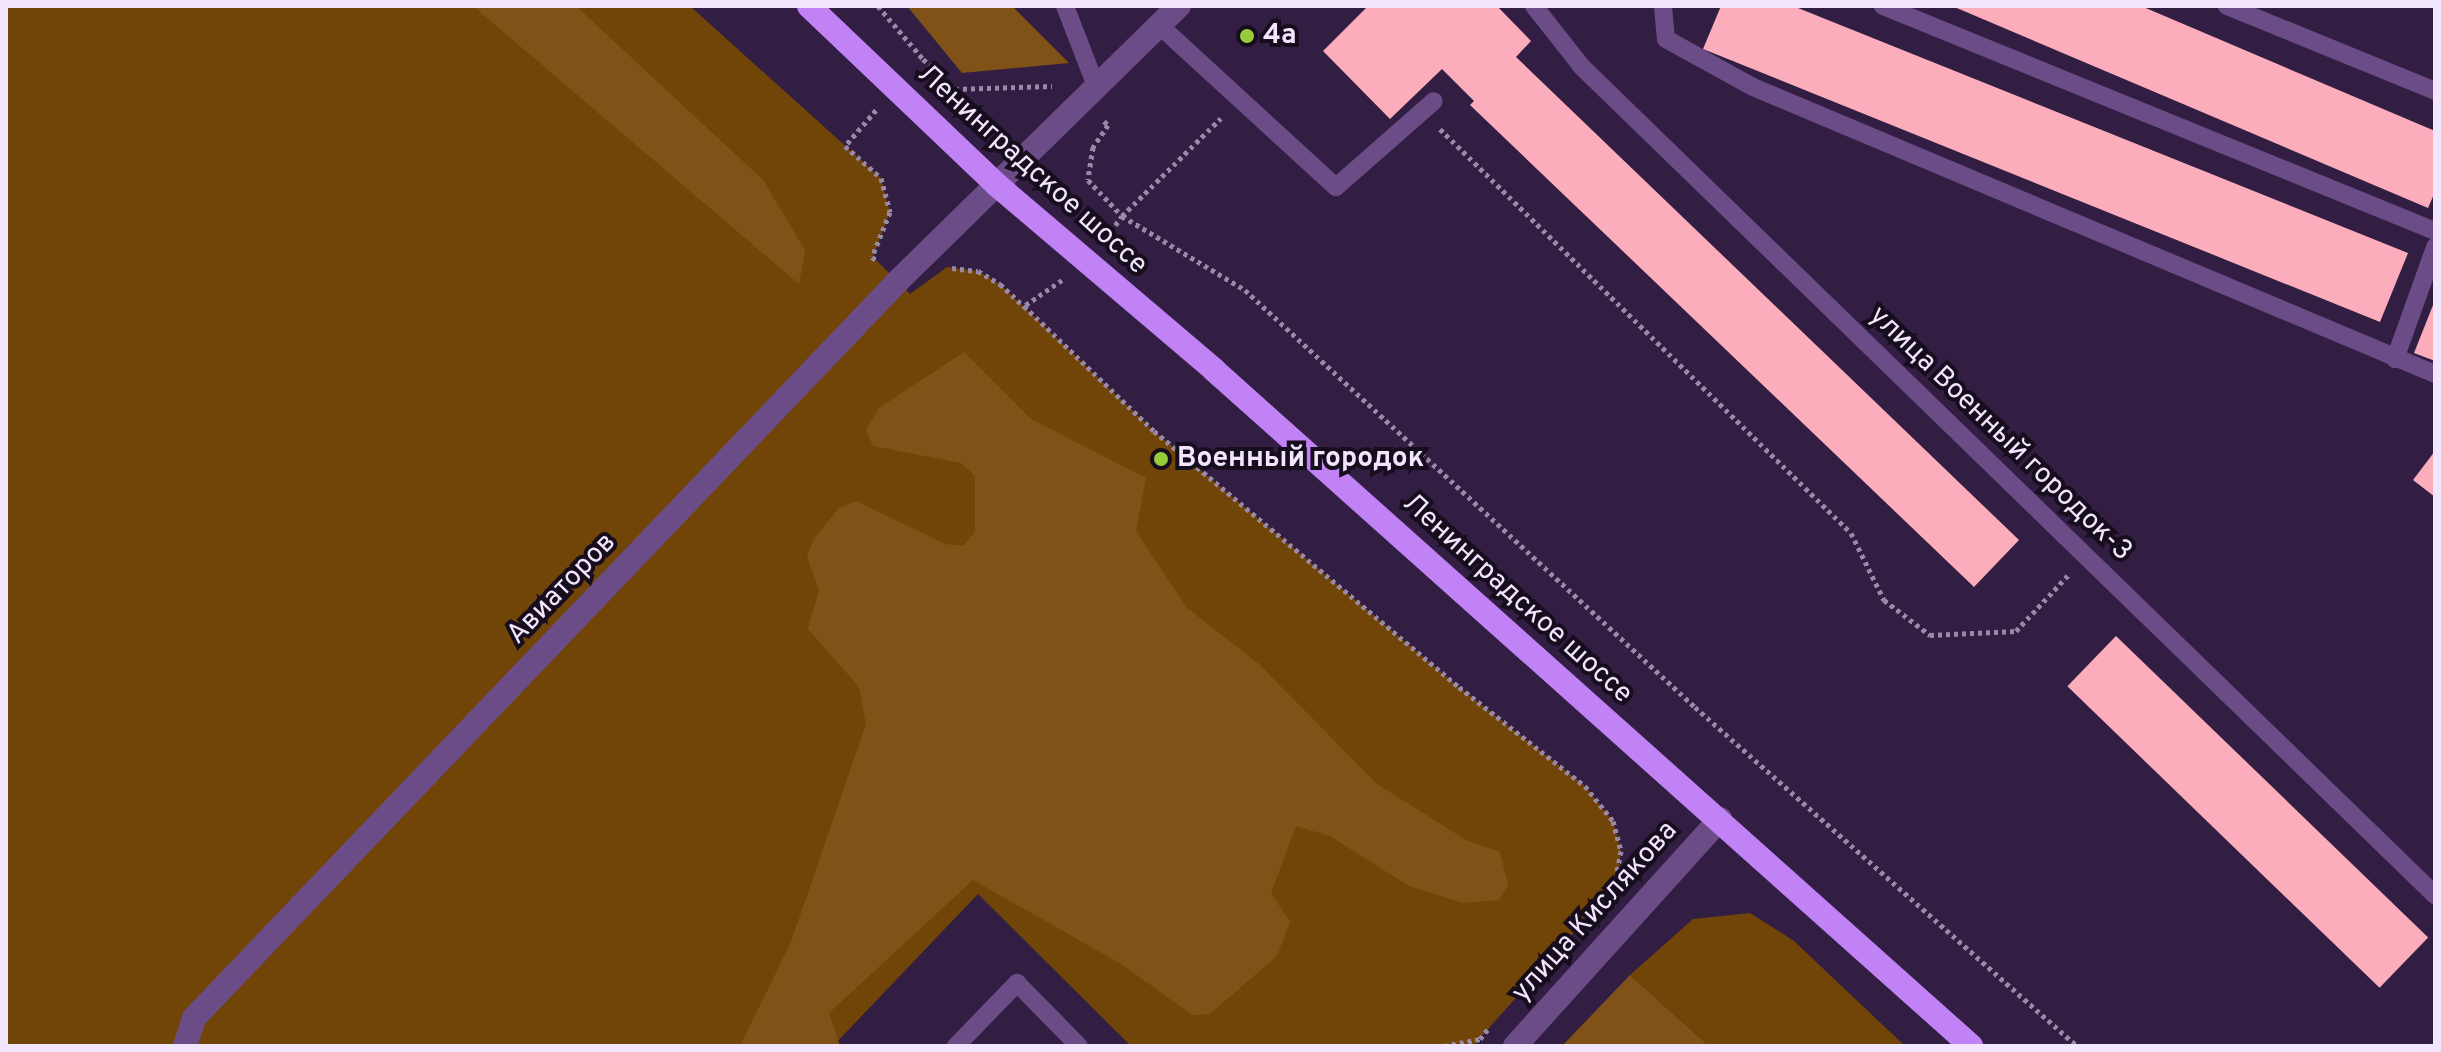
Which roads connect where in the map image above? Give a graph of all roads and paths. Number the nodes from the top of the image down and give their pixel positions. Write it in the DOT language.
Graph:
graph roads {
  1 [pos="809,6"];
  2 [pos="878,6"];
  3 [pos="1065,6"];
  4 [pos="1179,6"];
  5 [pos="1534,6"];
  6 [pos="1663,6"];
  7 [pos="1883,6"];
  8 [pos="2227,6"];
  9 [pos="1159,25"];
  10 [pos="923,59"];
  11 [pos="896,88"];
  12 [pos="1090,91"];
  13 [pos="2435,91"];
  14 [pos="1238,100"];
  15 [pos="1428,106"];
  16 [pos="997,185"];
  17 [pos="1122,216"];
  18 [pos="2435,231"];
  19 [pos="2435,247"];
  20 [pos="1088,263"];
  21 [pos="947,267"];
  22 [pos="898,281"];
  23 [pos="1024,306"];
  24 [pos="2395,359"];
  25 [pos="2435,374"];
  26 [pos="2086,556"];
  27 [pos="1720,819"];
  28 [pos="2435,895"];
  29 [pos="1607,896"];
  30 [pos="1490,1027"];
  31 [pos="185,1046"];
  32 [pos="956,1046"];
  33 [pos="1079,1046"];
  34 [pos="1444,1046"];
  35 [pos="1515,1046"];
  36 [pos="1971,1046"];
  37 [pos="2077,1046"];
  1 -- 11 [label="highway, Ленинградское шоссе"];
  2 -- 10 [label="path"];
  3 -- 12 [label="lane"];
  4 -- 9 [label="street, Авиаторов"];
  5 -- 26 [label="lane, улица Военный городок-3"];
  6 -- 24 [label="lane"];
  7 -- 18 [label="lane"];
  8 -- 13 [label="lane"];
  9 -- 12 [label="street, Авиаторов"];
  9 -- 14 [label="lane"];
  10 -- 11 [label="path"];
  10 -- 12 [label="path"];
  11 -- 16 [label="highway, Ленинградское шоссе"];
  11 -- 22 [label="path"];
  12 -- 16 [label="street, Авиаторов"];
  12 -- 17 [label="path"];
  14 -- 15 [label="lane"];
  14 -- 17 [label="path"];
  15 -- 26 [label="path"];
  16 -- 20 [label="highway, Ленинградское шоссе"];
  16 -- 22 [label="street, Авиаторов"];
  17 -- 20 [label="path"];
  17 -- 37 [label="path"];
  19 -- 24 [label="lane"];
  20 -- 23 [label="path"];
  20 -- 27 [label="highway, Ленинградское шоссе"];
  21 -- 23 [label="path"];
  22 -- 31 [label="street, Авиаторов"];
  23 -- 29 [label="path"];
  24 -- 25 [label="lane"];
  26 -- 28 [label="lane, улица Военный городок-3"];
  27 -- 35 [label="street, улица Кислякова"];
  27 -- 36 [label="highway, Ленинградское шоссе"];
  30 -- 34 [label="path"];
  32 -- 33 [label="lane"];
}
